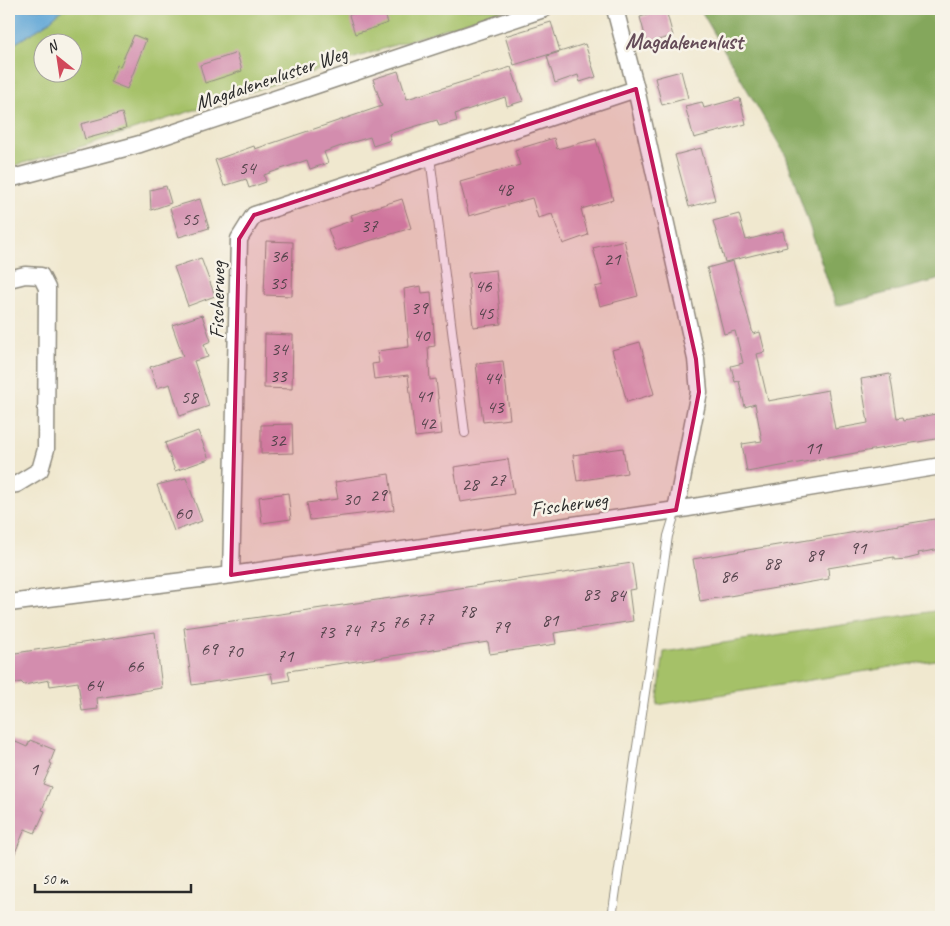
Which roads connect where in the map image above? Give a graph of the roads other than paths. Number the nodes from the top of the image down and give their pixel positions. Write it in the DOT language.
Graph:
graph roads {
  1 [pos="544,9"];
  2 [pos="615,9"];
  3 [pos="636,89"];
  4 [pos="430,157"];
  5 [pos="9,180"];
  6 [pos="9,279"];
  7 [pos="465,433"];
  8 [pos="941,466"];
  9 [pos="9,485"];
  10 [pos="676,510"];
  11 [pos="232,575"];
  12 [pos="9,603"];
  13 [pos="612,917"];
  1 -- 5 [label="street, Magdalenenluster Weg"];
  2 -- 3 [label="street"];
  3 -- 4 [label="street, Fischerweg"];
  3 -- 10 [label="street"];
  4 -- 7 [label="lane"];
  4 -- 11 [label="street, Fischerweg"];
  6 -- 9 [label="street"];
  8 -- 10 [label="street, Fischerweg"];
  10 -- 11 [label="street, Fischerweg"];
  10 -- 13 [label="lane"];
  11 -- 12 [label="street, Fischerweg"];
}
